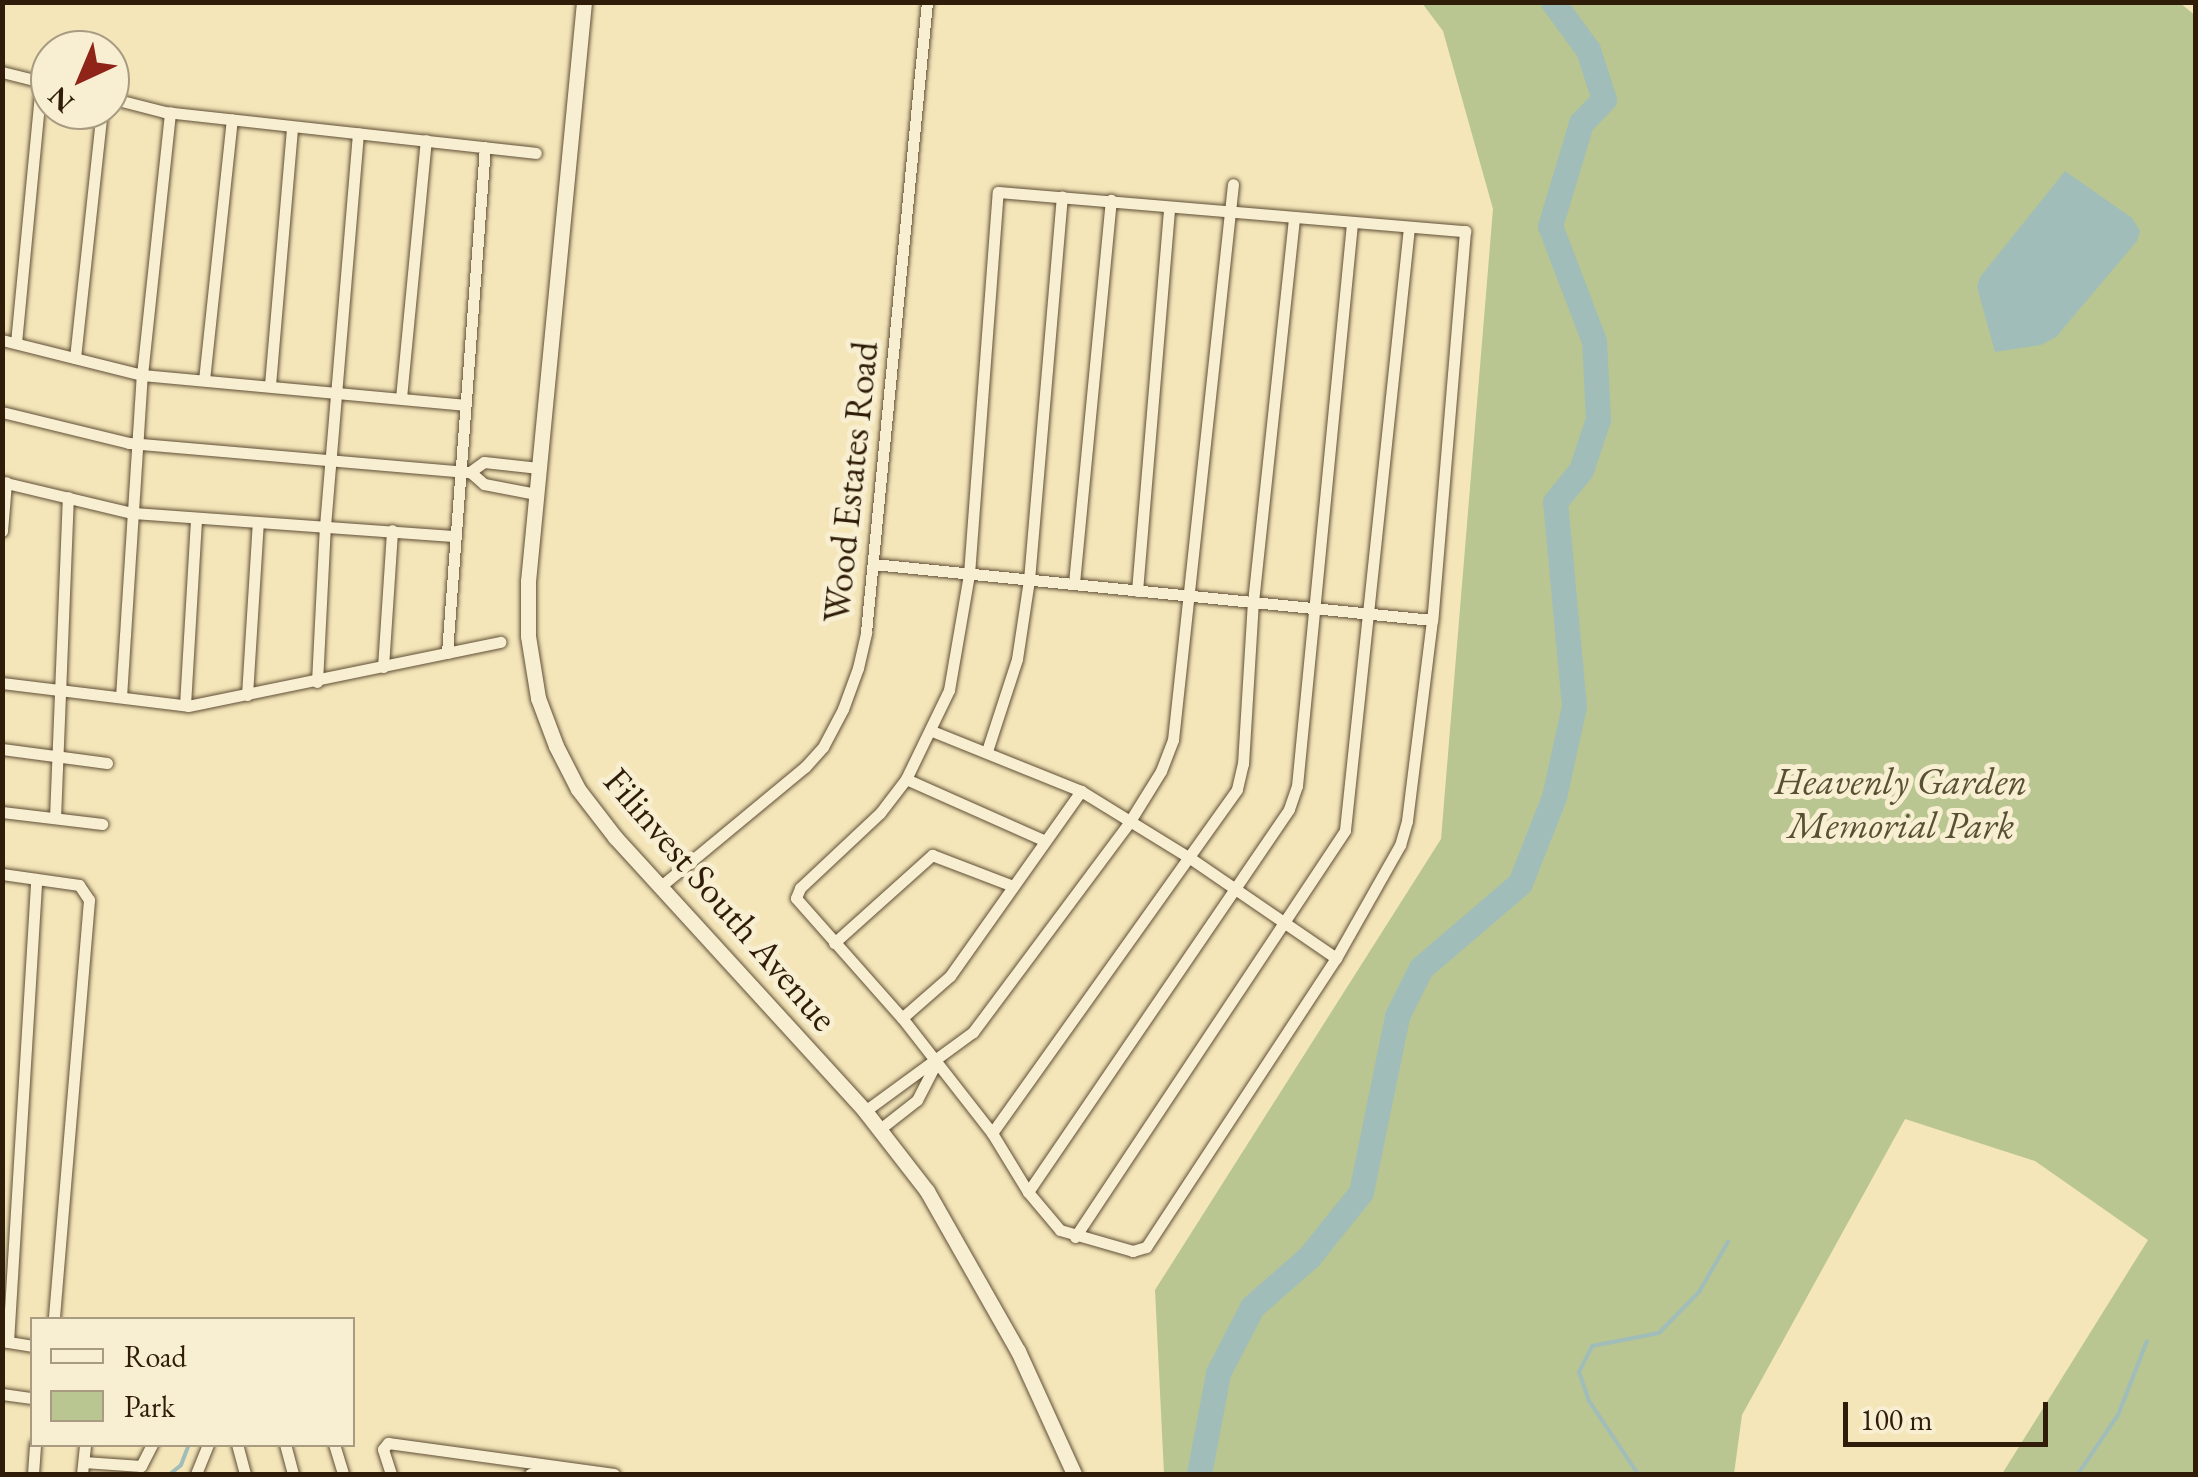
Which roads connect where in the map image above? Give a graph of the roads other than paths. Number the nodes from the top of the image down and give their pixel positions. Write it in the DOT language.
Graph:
graph roads {
  1 [pos="584,2"];
  2 [pos="926,2"];
  3 [pos="2,72"];
  4 [pos="30,78"];
  5 [pos="130,103"];
  6 [pos="170,112"];
  7 [pos="232,120"];
  8 [pos="292,128"];
  9 [pos="40,130"];
  10 [pos="100,130"];
  11 [pos="358,134"];
  12 [pos="426,140"];
  13 [pos="485,147"];
  14 [pos="536,153"];
  15 [pos="1233,184"];
  16 [pos="1062,196"];
  17 [pos="1112,200"];
  18 [pos="1169,209"];
  19 [pos="1230,214"];
  20 [pos="1294,219"];
  21 [pos="1352,223"];
  22 [pos="1409,227"];
  23 [pos="2,340"];
  24 [pos="16,343"];
  25 [pos="75,358"];
  26 [pos="142,375"];
  27 [pos="204,380"];
  28 [pos="270,385"];
  29 [pos="336,390"];
  30 [pos="401,398"];
  31 [pos="464,405"];
  32 [pos="2,412"];
  33 [pos="137,443"];
  34 [pos="330,458"];
  35 [pos="539,468"];
  36 [pos="464,471"];
  37 [pos="4,482"];
  38 [pos="536,494"];
  39 [pos="68,497"];
  40 [pos="132,513"];
  41 [pos="196,518"];
  42 [pos="258,522"];
  43 [pos="325,526"];
  44 [pos="392,530"];
  45 [pos="2,532"];
  46 [pos="454,536"];
  47 [pos="873,564"];
  48 [pos="969,574"];
  49 [pos="1029,580"];
  50 [pos="1074,582"];
  51 [pos="1137,591"];
  52 [pos="1186,594"];
  53 [pos="1253,602"];
  54 [pos="1313,608"];
  55 [pos="1370,614"];
  56 [pos="1432,620"];
  57 [pos="501,642"];
  58 [pos="448,653"];
  59 [pos="384,666"];
  60 [pos="317,682"];
  61 [pos="2,683"];
  62 [pos="60,690"];
  63 [pos="247,695"];
  64 [pos="120,697"];
  65 [pos="185,705"];
  66 [pos="932,731"];
  67 [pos="2,749"];
  68 [pos="987,751"];
  69 [pos="58,756"];
  70 [pos="107,763"];
  71 [pos="906,779"];
  72 [pos="1081,791"];
  73 [pos="2,812"];
  74 [pos="56,818"];
  75 [pos="1130,821"];
  76 [pos="102,824"];
  77 [pos="1046,841"];
  78 [pos="1190,858"];
  79 [pos="2,874"];
  80 [pos="36,879"];
  81 [pos="662,886"];
  82 [pos="1013,886"];
  83 [pos="1234,888"];
  84 [pos="1284,923"];
  85 [pos="834,943"];
  86 [pos="1336,958"];
  87 [pos="902,1018"];
  88 [pos="936,1063"];
  89 [pos="865,1111"];
  90 [pos="880,1129"];
  91 [pos="992,1133"];
  92 [pos="1028,1192"];
  93 [pos="1075,1237"];
  94 [pos="54,1317"];
  95 [pos="5,1342"];
  96 [pos="30,1346"];
  97 [pos="2,1394"];
  98 [pos="30,1398"];
  99 [pos="35,1447"];
  100 [pos="150,1447"];
  101 [pos="207,1447"];
  102 [pos="238,1447"];
  103 [pos="286,1447"];
  104 [pos="335,1447"];
  105 [pos="557,1465"];
  106 [pos="83,1468"];
  107 [pos="34,1474"];
  108 [pos="196,1474"];
  109 [pos="246,1474"];
  110 [pos="294,1474"];
  111 [pos="342,1474"];
  112 [pos="391,1474"];
  113 [pos="530,1474"];
  114 [pos="614,1474"];
  115 [pos="1074,1474"];
  1 -- 35 [label="street, Filinvest South Avenue"];
  2 -- 47 [label="street, Wood Estates Road"];
  3 -- 4 [label="street"];
  5 -- 6 [label="street"];
  6 -- 7 [label="street"];
  6 -- 26 [label="street"];
  7 -- 8 [label="street"];
  7 -- 27 [label="street"];
  8 -- 11 [label="street"];
  8 -- 28 [label="street"];
  9 -- 24 [label="street"];
  10 -- 25 [label="street"];
  11 -- 12 [label="street"];
  11 -- 29 [label="street"];
  12 -- 13 [label="street"];
  12 -- 30 [label="street"];
  13 -- 14 [label="street"];
  13 -- 31 [label="street"];
  15 -- 19 [label="street"];
  16 -- 17 [label="street"];
  16 -- 48 [label="street"];
  16 -- 49 [label="street"];
  17 -- 18 [label="street"];
  17 -- 50 [label="street"];
  18 -- 19 [label="street"];
  18 -- 51 [label="street"];
  19 -- 20 [label="street"];
  19 -- 52 [label="street"];
  20 -- 21 [label="street"];
  20 -- 53 [label="street"];
  21 -- 22 [label="street"];
  21 -- 54 [label="street"];
  22 -- 55 [label="street"];
  22 -- 56 [label="street"];
  23 -- 24 [label="street"];
  24 -- 25 [label="street"];
  25 -- 26 [label="street"];
  26 -- 27 [label="street"];
  26 -- 33 [label="street"];
  27 -- 28 [label="street"];
  28 -- 29 [label="street"];
  29 -- 30 [label="street"];
  29 -- 34 [label="street"];
  30 -- 31 [label="street"];
  31 -- 36 [label="street"];
  32 -- 33 [label="street"];
  33 -- 34 [label="street"];
  33 -- 40 [label="street"];
  34 -- 36 [label="street"];
  34 -- 43 [label="street"];
  35 -- 36 [label="street"];
  35 -- 38 [label="street, Filinvest South Avenue"];
  36 -- 38 [label="street"];
  36 -- 46 [label="street"];
  37 -- 39 [label="street"];
  37 -- 45 [label="street"];
  38 -- 81 [label="street, Filinvest South Avenue"];
  39 -- 40 [label="street"];
  39 -- 62 [label="street"];
  40 -- 41 [label="street"];
  40 -- 64 [label="street"];
  41 -- 42 [label="street"];
  41 -- 65 [label="street"];
  42 -- 43 [label="street"];
  42 -- 63 [label="street"];
  43 -- 44 [label="street"];
  43 -- 60 [label="street"];
  44 -- 46 [label="street"];
  44 -- 59 [label="street"];
  46 -- 58 [label="street"];
  47 -- 48 [label="street"];
  47 -- 81 [label="street, Wood Estates Road"];
  48 -- 49 [label="street"];
  48 -- 66 [label="street"];
  49 -- 50 [label="street"];
  49 -- 68 [label="street"];
  50 -- 51 [label="street"];
  51 -- 52 [label="street"];
  52 -- 53 [label="street"];
  52 -- 75 [label="street"];
  53 -- 54 [label="street"];
  53 -- 78 [label="street"];
  54 -- 55 [label="street"];
  54 -- 83 [label="street"];
  55 -- 56 [label="street"];
  55 -- 84 [label="street"];
  56 -- 86 [label="street"];
  57 -- 58 [label="street"];
  58 -- 59 [label="street"];
  59 -- 60 [label="street"];
  60 -- 63 [label="street"];
  61 -- 62 [label="street"];
  62 -- 64 [label="street"];
  62 -- 69 [label="street"];
  63 -- 65 [label="street"];
  64 -- 65 [label="street"];
  66 -- 68 [label="street"];
  66 -- 71 [label="street"];
  67 -- 69 [label="street"];
  68 -- 72 [label="street"];
  69 -- 70 [label="street"];
  69 -- 74 [label="street"];
  71 -- 77 [label="street"];
  71 -- 85 [label="street"];
  72 -- 75 [label="street"];
  72 -- 77 [label="street"];
  73 -- 74 [label="street"];
  74 -- 76 [label="street"];
  75 -- 78 [label="street"];
  75 -- 88 [label="street"];
  77 -- 82 [label="street"];
  78 -- 83 [label="street"];
  78 -- 91 [label="street"];
  79 -- 80 [label="street"];
  80 -- 94 [label="street"];
  80 -- 95 [label="street"];
  81 -- 89 [label="street, Filinvest South Avenue"];
  82 -- 85 [label="street"];
  82 -- 87 [label="street"];
  83 -- 84 [label="street"];
  83 -- 92 [label="street"];
  84 -- 86 [label="street"];
  84 -- 93 [label="street"];
  85 -- 87 [label="street"];
  86 -- 93 [label="street"];
  87 -- 88 [label="street"];
  88 -- 89 [label="street"];
  88 -- 90 [label="street"];
  88 -- 91 [label="street"];
  89 -- 90 [label="street, Filinvest South Avenue"];
  90 -- 115 [label="street, Filinvest South Avenue"];
  91 -- 92 [label="street"];
  92 -- 93 [label="street"];
  95 -- 96 [label="street"];
  97 -- 98 [label="street"];
  99 -- 107 [label="street"];
  100 -- 106 [label="street"];
  101 -- 108 [label="street"];
  102 -- 109 [label="street"];
  103 -- 110 [label="street"];
  104 -- 111 [label="street"];
  105 -- 112 [label="street"];
  105 -- 113 [label="street"];
  105 -- 114 [label="street"];
}
